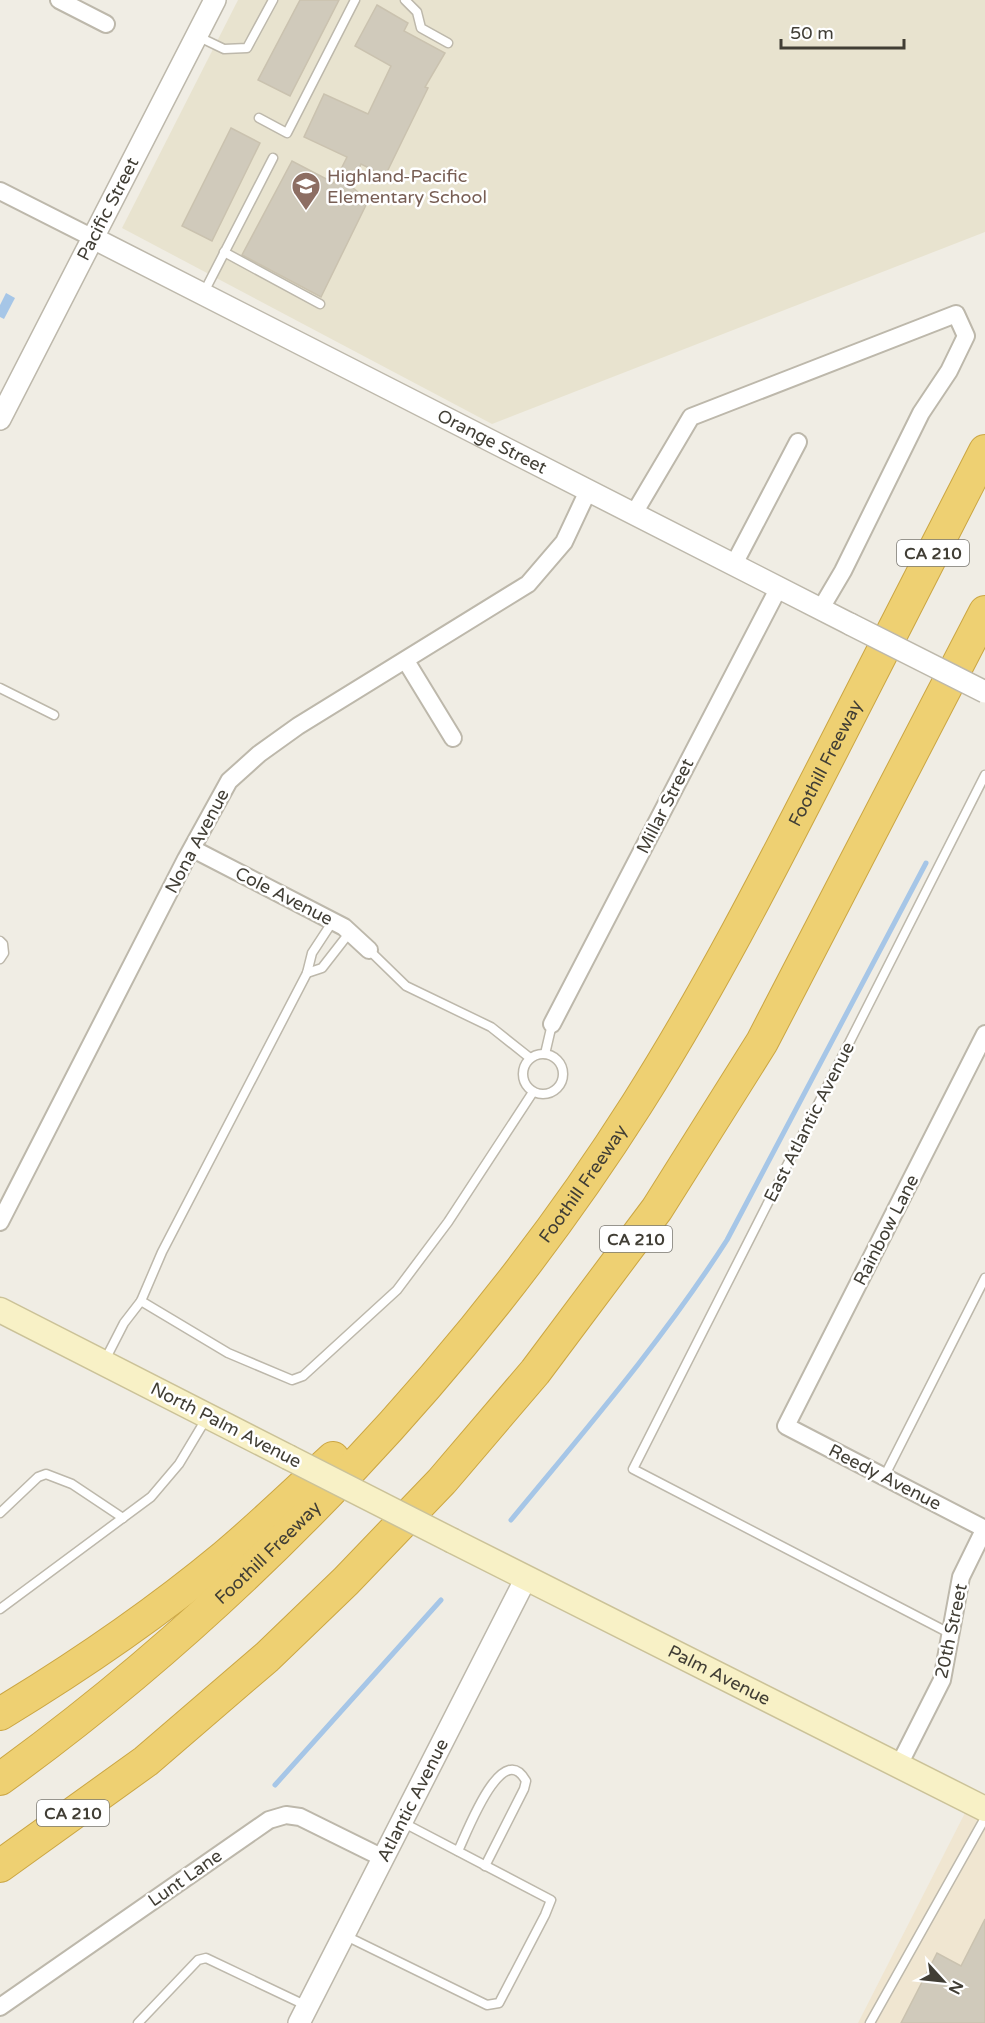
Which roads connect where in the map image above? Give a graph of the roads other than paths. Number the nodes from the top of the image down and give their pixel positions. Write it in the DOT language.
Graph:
graph roads {
  1 [pos="59,0"];
  2 [pos="215,0"];
  3 [pos="273,0"];
  4 [pos="355,0"];
  5 [pos="405,0"];
  6 [pos="106,24"];
  7 [pos="197,36"];
  8 [pos="448,43"];
  9 [pos="259,118"];
  10 [pos="273,158"];
  11 [pos="0,191"];
  12 [pos="93,238"];
  13 [pos="224,252"];
  14 [pos="203,295"];
  15 [pos="320,304"];
  16 [pos="0,419"];
  17 [pos="798,442"];
  18 [pos="985,451"];
  19 [pos="588,493"];
  20 [pos="633,515"];
  21 [pos="733,566"];
  22 [pos="778,589"];
  23 [pos="820,609"];
  24 [pos="985,612"];
  25 [pos="406,661"];
  26 [pos="0,688"];
  27 [pos="985,692"];
  28 [pos="54,715"];
  29 [pos="453,738"];
  30 [pos="985,775"];
  31 [pos="193,849"];
  32 [pos="333,921"];
  33 [pos="350,932"];
  34 [pos="0,941"];
  35 [pos="369,950"];
  36 [pos="0,959"];
  37 [pos="307,972"];
  38 [pos="552,1024"];
  39 [pos="985,1034"];
  40 [pos="545,1054"];
  41 [pos="530,1058"];
  42 [pos="533,1092"];
  43 [pos="584,1182"];
  44 [pos="0,1222"];
  45 [pos="985,1278"];
  46 [pos="141,1301"];
  47 [pos="0,1310"];
  48 [pos="103,1362"];
  49 [pos="208,1416"];
  50 [pos="786,1425"];
  51 [pos="884,1477"];
  52 [pos="0,1513"];
  53 [pos="123,1518"];
  54 [pos="985,1529"];
  55 [pos="453,1541"];
  56 [pos="526,1578"];
  57 [pos="0,1609"];
  58 [pos="951,1634"];
  59 [pos="0,1714"];
  60 [pos="146,1761"];
  61 [pos="898,1765"];
  62 [pos="0,1779"];
  63 [pos="985,1809"];
  64 [pos="985,1818"];
  65 [pos="401,1822"];
  66 [pos="458,1851"];
  67 [pos="383,1858"];
  68 [pos="0,1866"];
  69 [pos="485,1866"];
  70 [pos="0,1884"];
  71 [pos="344,1935"];
  72 [pos="0,2007"];
  73 [pos="303,2015"];
  74 [pos="138,2023"];
  75 [pos="870,2023"];
  1 -- 6 [label="street"];
  2 -- 7 [label="street, Pacific Street"];
  3 -- 7 [label="lane"];
  4 -- 9 [label="lane"];
  5 -- 8 [label="lane"];
  7 -- 12 [label="street, Pacific Street"];
  10 -- 13 [label="lane"];
  11 -- 12 [label="street, Orange Street"];
  12 -- 14 [label="street, Orange Street"];
  12 -- 16 [label="street, Pacific Street"];
  13 -- 14 [label="lane"];
  13 -- 15 [label="lane"];
  14 -- 19 [label="street, Orange Street"];
  17 -- 21 [label="street"];
  18 -- 43 [label="highway, Foothill Freeway / CA 210"];
  19 -- 20 [label="street, Orange Street"];
  19 -- 25 [label="street, Nona Avenue"];
  20 -- 21 [label="street, Orange Street"];
  20 -- 23 [label="street"];
  21 -- 22 [label="street, Orange Street"];
  22 -- 23 [label="street, Orange Street"];
  22 -- 38 [label="street, Millar Street"];
  23 -- 27 [label="street, Orange Street, bridge"];
  24 -- 60 [label="highway, CA 210"];
  25 -- 29 [label="street"];
  25 -- 31 [label="street, Nona Avenue"];
  26 -- 28 [label="lane"];
  30 -- 58 [label="lane, East Atlantic Avenue"];
  31 -- 32 [label="street, Cole Avenue"];
  31 -- 44 [label="street, Nona Avenue"];
  32 -- 33 [label="street, Cole Avenue"];
  32 -- 37 [label="lane"];
  33 -- 35 [label="street, Cole Avenue"];
  33 -- 37 [label="lane"];
  34 -- 36 [label="lane"];
  35 -- 41 [label="lane"];
  37 -- 46 [label="lane"];
  38 -- 40 [label="lane"];
  39 -- 50 [label="street, Rainbow Lane"];
  40 -- 41 [label="lane"];
  40 -- 42 [label="lane"];
  41 -- 42 [label="lane"];
  42 -- 46 [label="lane"];
  43 -- 59 [label="highway"];
  43 -- 62 [label="highway, Foothill Freeway / CA 210"];
  45 -- 51 [label="lane"];
  46 -- 48 [label="lane"];
  47 -- 48 [label="main road, North Palm Avenue"];
  48 -- 49 [label="main road, North Palm Avenue"];
  49 -- 53 [label="lane"];
  49 -- 55 [label="main road, North Palm Avenue, bridge"];
  50 -- 51 [label="street, Reedy Avenue"];
  51 -- 54 [label="street, Reedy Avenue"];
  52 -- 53 [label="lane"];
  53 -- 57 [label="lane"];
  54 -- 58 [label="street, 20th Street"];
  55 -- 56 [label="main road, Palm Avenue"];
  56 -- 61 [label="main road, Palm Avenue"];
  56 -- 65 [label="street, Atlantic Avenue"];
  58 -- 61 [label="street, 20th Street"];
  60 -- 68 [label="highway, CA 210"];
  60 -- 70 [label="highway"];
  61 -- 63 [label="main road, Palm Avenue"];
  64 -- 75 [label="lane"];
  65 -- 66 [label="lane"];
  65 -- 67 [label="street, Atlantic Avenue"];
  66 -- 69 [label="lane"];
  66 -- 69 [label="lane"];
  67 -- 71 [label="street, Atlantic Avenue"];
  67 -- 72 [label="street, Lunt Lane"];
  69 -- 71 [label="lane"];
  71 -- 73 [label="street, Atlantic Avenue"];
  73 -- 74 [label="lane"];
}
